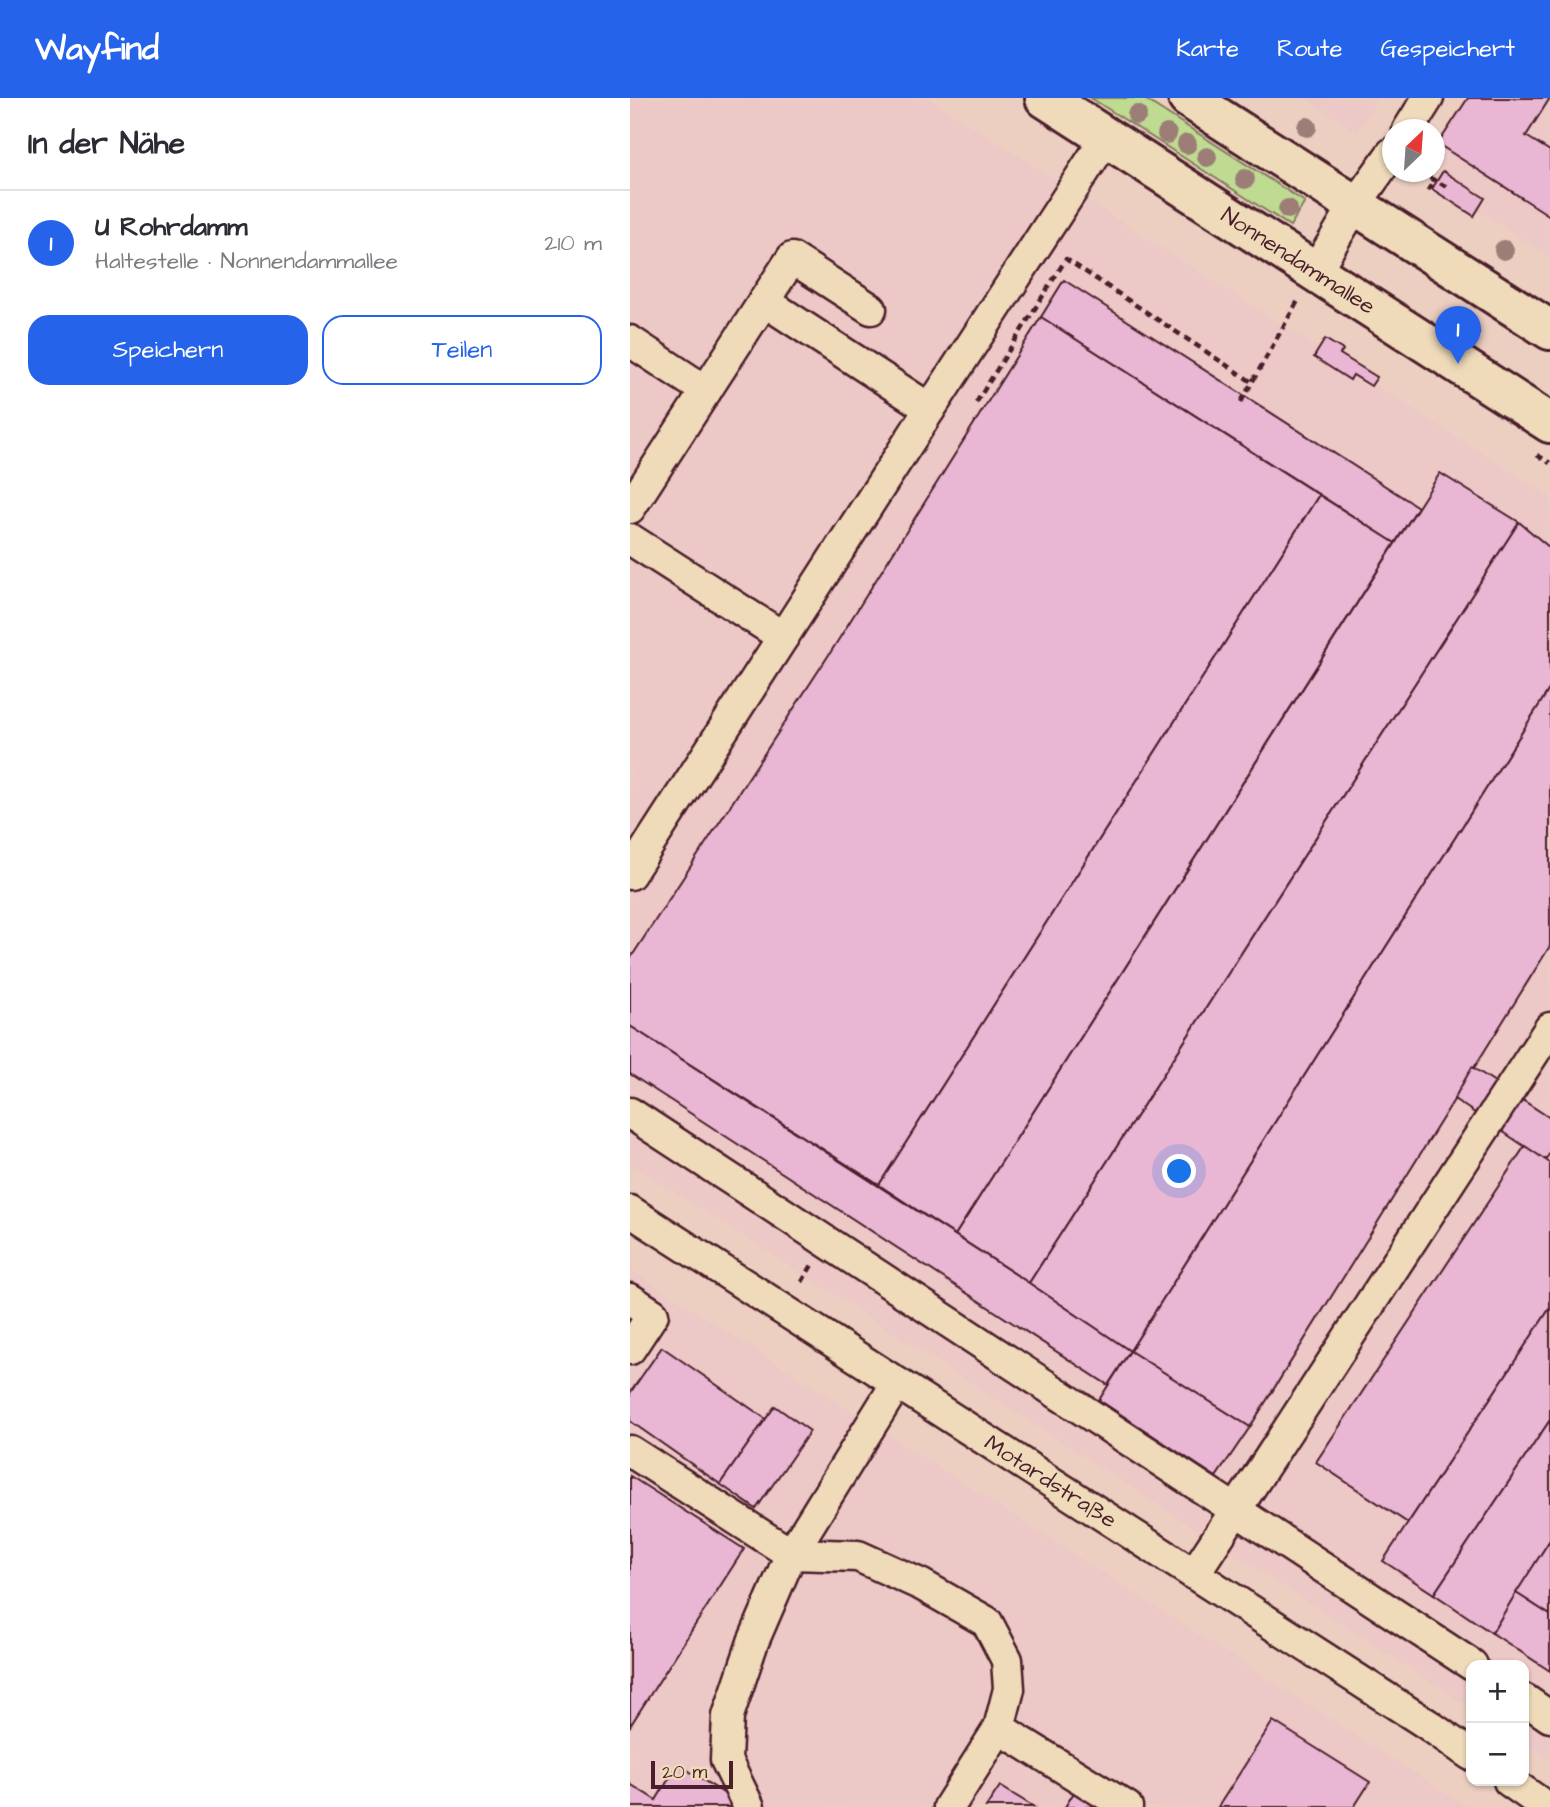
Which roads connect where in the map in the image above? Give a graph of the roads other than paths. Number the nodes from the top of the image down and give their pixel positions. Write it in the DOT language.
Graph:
graph roads {
  1 [pos="1045,98"];
  2 [pos="1188,98"];
  3 [pos="1428,98"];
  4 [pos="1415,119"];
  5 [pos="1106,138"];
  6 [pos="1382,167"];
  7 [pos="1355,205"];
  8 [pos="1306,287"];
  9 [pos="764,301"];
  10 [pos="872,309"];
  11 [pos="1550,331"];
  12 [pos="630,341"];
  13 [pos="706,391"];
  14 [pos="930,409"];
  15 [pos="1550,423"];
  16 [pos="630,509"];
  17 [pos="630,538"];
  18 [pos="783,637"];
  19 [pos="630,874"];
  20 [pos="1550,1028"];
  21 [pos="630,1112"];
  22 [pos="630,1211"];
  23 [pos="630,1299"];
  24 [pos="630,1349"];
  25 [pos="897,1383"];
  26 [pos="630,1451"];
  27 [pos="1236,1510"];
  28 [pos="791,1555"];
  29 [pos="1194,1574"];
  30 [pos="1466,1661"];
  31 [pos="1529,1702"];
  32 [pos="1550,1717"];
  33 [pos="999,1728"];
  34 [pos="1466,1751"];
  35 [pos="1516,1786"];
  36 [pos="749,1807"];
  37 [pos="949,1807"];
  38 [pos="1128,1807"];
  39 [pos="1546,1807"];
  1 -- 5 [label="main road, Nonnendammallee"];
  2 -- 7 [label="main road"];
  3 -- 4 [label="street"];
  5 -- 8 [label="main road, Nonnendammallee"];
  5 -- 14 [label="street"];
  6 -- 7 [label="street"];
  7 -- 8 [label="street"];
  7 -- 11 [label="main road"];
  8 -- 15 [label="main road, Nonnendammallee"];
  9 -- 10 [label="street"];
  9 -- 13 [label="street"];
  9 -- 14 [label="street"];
  12 -- 13 [label="street"];
  13 -- 16 [label="street"];
  14 -- 18 [label="street"];
  17 -- 18 [label="street"];
  18 -- 19 [label="street"];
  20 -- 27 [label="street"];
  21 -- 27 [label="street"];
  22 -- 25 [label="street, Motardstraße"];
  23 -- 24 [label="street"];
  25 -- 28 [label="street"];
  25 -- 29 [label="street, Motardstraße"];
  26 -- 28 [label="street"];
  27 -- 29 [label="street"];
  27 -- 30 [label="street"];
  28 -- 33 [label="street"];
  28 -- 36 [label="street"];
  29 -- 34 [label="street, Motardstraße"];
  31 -- 32 [label="street"];
  33 -- 37 [label="street"];
  33 -- 38 [label="street"];
  35 -- 39 [label="street"];
}
